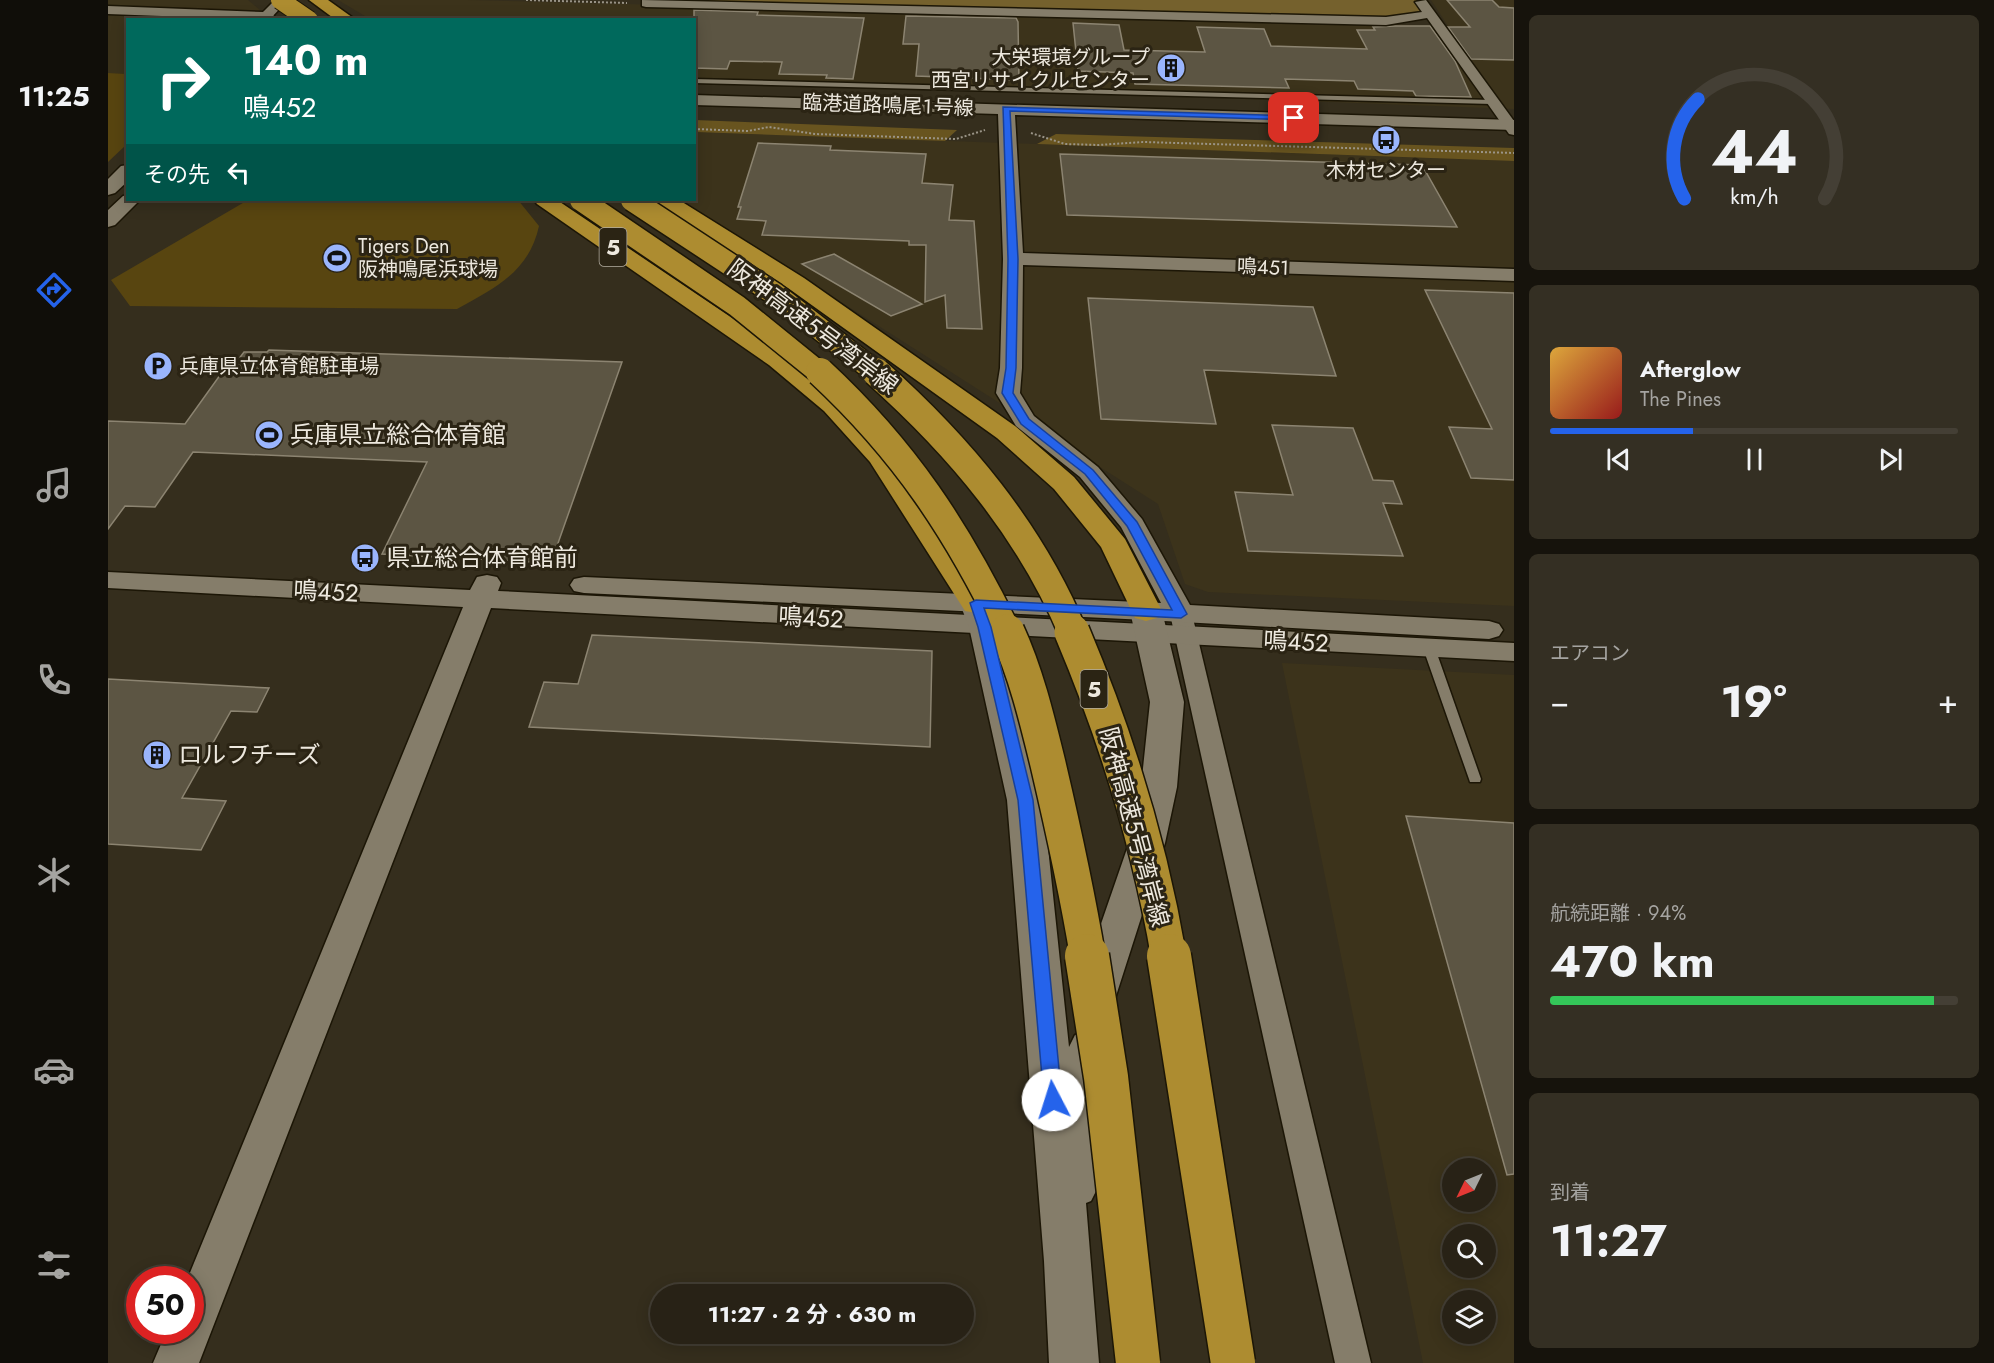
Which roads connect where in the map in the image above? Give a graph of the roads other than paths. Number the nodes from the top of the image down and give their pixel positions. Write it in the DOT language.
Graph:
graph roads {
  1 [pos="281,0"];
  2 [pos="317,0"];
  3 [pos="1420,0"];
  4 [pos="646,3"];
  5 [pos="108,10"];
  6 [pos="266,12"];
  7 [pos="1430,14"];
  8 [pos="288,18"];
  9 [pos="306,18"];
  10 [pos="345,18"];
  11 [pos="696,81"];
  12 [pos="696,100"];
  13 [pos="1492,102"];
  14 [pos="696,110"];
  15 [pos="1012,119"];
  16 [pos="1513,129"];
  17 [pos="126,172"];
  18 [pos="108,189"];
  19 [pos="128,201"];
  20 [pos="545,201"];
  21 [pos="582,201"];
  22 [pos="634,201"];
  23 [pos="667,201"];
  24 [pos="108,221"];
  25 [pos="1013,259"];
  26 [pos="1514,275"];
  27 [pos="108,562"];
  28 [pos="108,580"];
  29 [pos="484,590"];
  30 [pos="980,615"];
  31 [pos="1166,624"];
  32 [pos="1514,632"];
  33 [pos="1429,648"];
  34 [pos="1514,652"];
  35 [pos="1475,779"];
  36 [pos="1068,1261"];
  37 [pos="204,1291"];
  38 [pos="183,1344"];
  39 [pos="176,1363"];
  40 [pos="1074,1363"];
  41 [pos="1138,1363"];
  42 [pos="1233,1363"];
  43 [pos="1353,1363"];
  1 -- 6 [label="street"];
  1 -- 9 [label="highway, bridge"];
  2 -- 10 [label="highway"];
  3 -- 7 [label="street"];
  4 -- 7 [label="street"];
  5 -- 6 [label="street"];
  6 -- 8 [label="highway"];
  7 -- 13 [label="street"];
  11 -- 13 [label="lane"];
  12 -- 15 [label="street, 臨港道路鳴尾１号線"];
  13 -- 16 [label="street"];
  14 -- 15 [label="street, 臨港道路鳴尾１号線"];
  15 -- 16 [label="street, 臨港道路鳴尾１号線"];
  15 -- 25 [label="street"];
  17 -- 18 [label="street"];
  19 -- 24 [label="street"];
  20 -- 30 [label="highway, 5"];
  21 -- 41 [label="highway, 阪神高速5号湾岸線 / 5, bridge"];
  22 -- 42 [label="highway, 阪神高速5号湾岸線 / 5, bridge"];
  23 -- 31 [label="highway"];
  25 -- 26 [label="street, 鳴451"];
  25 -- 31 [label="street"];
  27 -- 29 [label="street, 鳴452"];
  28 -- 29 [label="street, 鳴452"];
  29 -- 30 [label="street, 鳴452"];
  29 -- 37 [label="street"];
  30 -- 31 [label="street, 鳴452"];
  30 -- 36 [label="main road"];
  31 -- 32 [label="street, 鳴452"];
  31 -- 33 [label="street, 鳴452"];
  31 -- 36 [label="main road"];
  31 -- 43 [label="street"];
  33 -- 34 [label="street, 鳴452"];
  33 -- 35 [label="lane"];
  36 -- 40 [label="main road"];
  38 -- 39 [label="street"];
}
